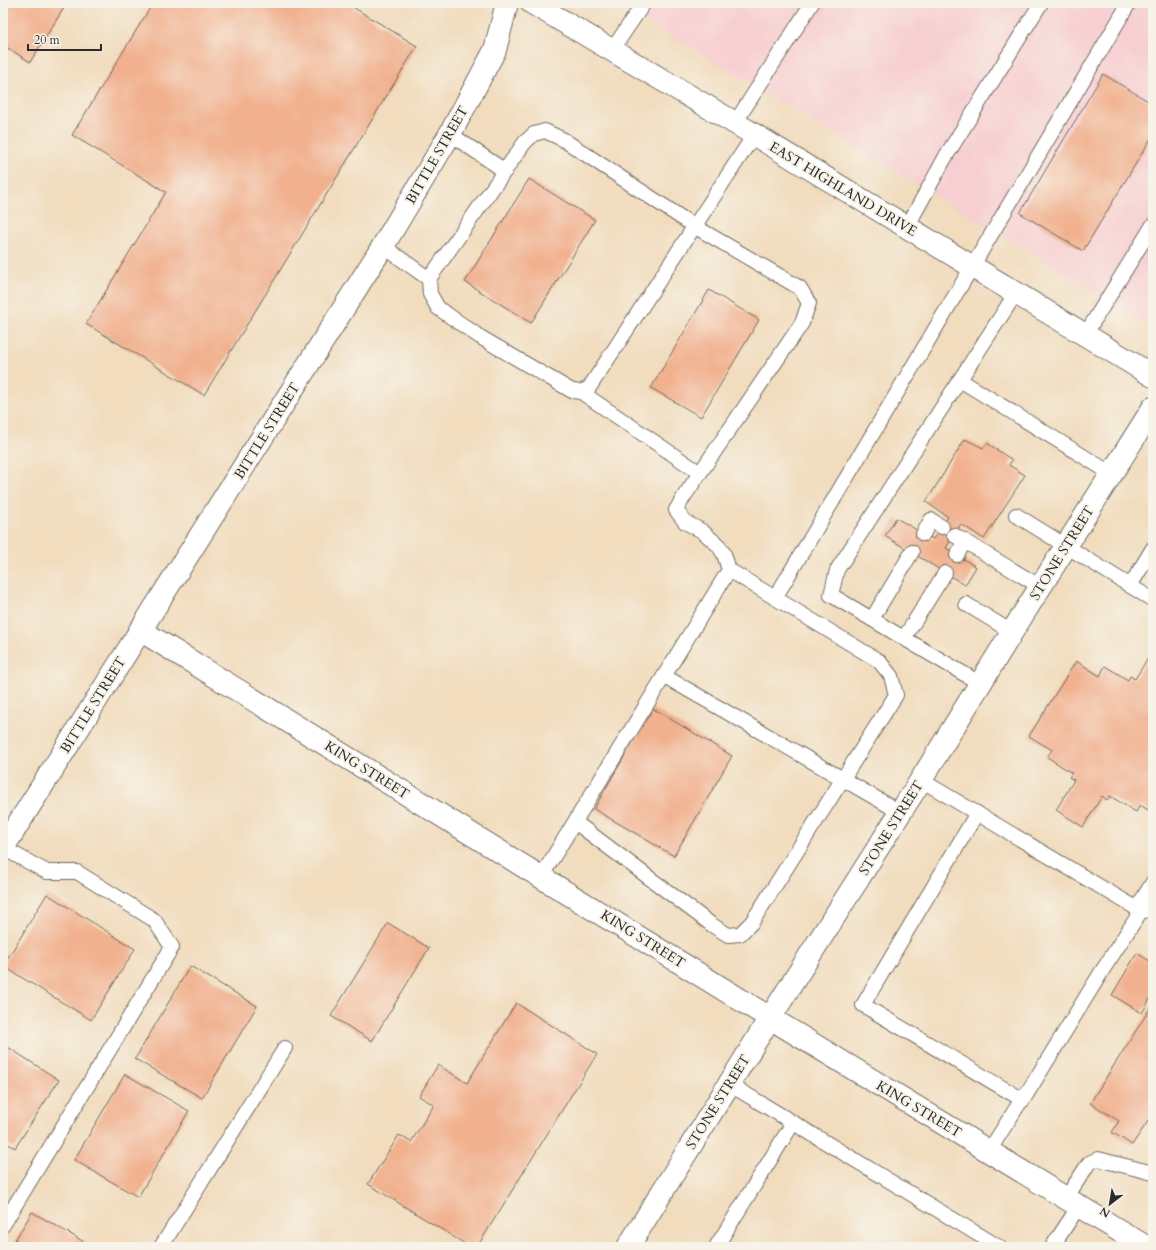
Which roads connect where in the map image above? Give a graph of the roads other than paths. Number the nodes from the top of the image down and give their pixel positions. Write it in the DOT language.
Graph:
graph roads {
  1 [pos="507,3"];
  2 [pos="532,3"];
  3 [pos="644,3"];
  4 [pos="812,3"];
  5 [pos="1041,3"];
  6 [pos="1129,3"];
  7 [pos="612,50"];
  8 [pos="735,123"];
  9 [pos="450,134"];
  10 [pos="754,135"];
  11 [pos="505,171"];
  12 [pos="1153,225"];
  13 [pos="694,226"];
  14 [pos="907,228"];
  15 [pos="384,246"];
  16 [pos="972,266"];
  17 [pos="429,280"];
  18 [pos="1016,294"];
  19 [pos="1085,335"];
  20 [pos="1153,376"];
  21 [pos="960,380"];
  22 [pos="581,392"];
  23 [pos="1153,408"];
  24 [pos="700,473"];
  25 [pos="1112,474"];
  26 [pos="1016,516"];
  27 [pos="942,526"];
  28 [pos="923,534"];
  29 [pos="1066,547"];
  30 [pos="1153,548"];
  31 [pos="912,552"];
  32 [pos="957,554"];
  33 [pos="729,570"];
  34 [pos="945,572"];
  35 [pos="1130,586"];
  36 [pos="1041,587"];
  37 [pos="775,598"];
  38 [pos="1153,600"];
  39 [pos="966,604"];
  40 [pos="872,619"];
  41 [pos="140,630"];
  42 [pos="1012,632"];
  43 [pos="904,638"];
  44 [pos="664,676"];
  45 [pos="981,684"];
  46 [pos="843,779"];
  47 [pos="921,780"];
  48 [pos="900,812"];
  49 [pos="977,813"];
  50 [pos="575,822"];
  51 [pos="3,848"];
  52 [pos="541,877"];
  53 [pos="1153,882"];
  54 [pos="1143,910"];
  55 [pos="770,1018"];
  56 [pos="285,1048"];
  57 [pos="729,1084"];
  58 [pos="1022,1099"];
  59 [pos="793,1123"];
  60 [pos="989,1151"];
  61 [pos="1153,1173"];
  62 [pos="1072,1202"];
  63 [pos="3,1225"];
  64 [pos="161,1247"];
  65 [pos="628,1247"];
  66 [pos="716,1247"];
  67 [pos="999,1247"];
  68 [pos="1052,1247"];
  69 [pos="1146,1247"];
  1 -- 9 [label="street, BITTLE STREET"];
  2 -- 7 [label="street, EAST HIGHLAND DRIVE"];
  3 -- 7 [label="lane"];
  4 -- 8 [label="lane"];
  5 -- 14 [label="lane"];
  6 -- 16 [label="lane"];
  7 -- 8 [label="street, EAST HIGHLAND DRIVE"];
  8 -- 10 [label="street, EAST HIGHLAND DRIVE"];
  9 -- 11 [label="lane"];
  9 -- 15 [label="street, BITTLE STREET"];
  10 -- 13 [label="lane"];
  10 -- 14 [label="street, EAST HIGHLAND DRIVE"];
  11 -- 13 [label="lane"];
  11 -- 17 [label="lane"];
  12 -- 19 [label="lane"];
  13 -- 22 [label="lane"];
  13 -- 24 [label="lane"];
  14 -- 16 [label="street, EAST HIGHLAND DRIVE"];
  15 -- 17 [label="lane"];
  15 -- 41 [label="street, BITTLE STREET"];
  16 -- 18 [label="street, EAST HIGHLAND DRIVE"];
  16 -- 37 [label="lane"];
  17 -- 22 [label="lane"];
  18 -- 19 [label="street, EAST HIGHLAND DRIVE"];
  18 -- 21 [label="lane"];
  19 -- 20 [label="street, EAST HIGHLAND DRIVE"];
  21 -- 25 [label="lane"];
  21 -- 40 [label="lane"];
  22 -- 24 [label="lane"];
  23 -- 25 [label="street, STONE STREET"];
  24 -- 33 [label="lane"];
  25 -- 29 [label="street, STONE STREET"];
  26 -- 29 [label="lane"];
  27 -- 28 [label="lane"];
  29 -- 35 [label="lane"];
  29 -- 36 [label="street, STONE STREET"];
  30 -- 35 [label="lane"];
  31 -- 40 [label="lane"];
  32 -- 36 [label="lane"];
  33 -- 37 [label="lane"];
  33 -- 44 [label="lane"];
  34 -- 43 [label="lane"];
  35 -- 38 [label="lane"];
  36 -- 42 [label="street, STONE STREET"];
  37 -- 46 [label="lane"];
  39 -- 42 [label="lane"];
  40 -- 43 [label="lane"];
  41 -- 51 [label="street, BITTLE STREET"];
  41 -- 52 [label="street, KING STREET"];
  42 -- 45 [label="street, STONE STREET"];
  43 -- 45 [label="lane"];
  44 -- 46 [label="lane"];
  44 -- 50 [label="lane"];
  45 -- 47 [label="street, STONE STREET"];
  46 -- 48 [label="lane"];
  46 -- 50 [label="lane"];
  47 -- 48 [label="street, STONE STREET"];
  47 -- 49 [label="lane"];
  48 -- 55 [label="street, STONE STREET"];
  49 -- 54 [label="lane"];
  49 -- 58 [label="lane"];
  50 -- 52 [label="lane"];
  51 -- 63 [label="lane"];
  52 -- 55 [label="street, KING STREET"];
  53 -- 54 [label="lane"];
  54 -- 58 [label="lane"];
  55 -- 57 [label="street, STONE STREET"];
  55 -- 60 [label="street, KING STREET"];
  56 -- 64 [label="lane"];
  57 -- 59 [label="lane"];
  57 -- 65 [label="street, STONE STREET"];
  58 -- 60 [label="lane"];
  59 -- 66 [label="lane"];
  59 -- 67 [label="lane"];
  60 -- 62 [label="street, KING STREET"];
  61 -- 62 [label="lane"];
  62 -- 68 [label="lane"];
  62 -- 69 [label="street, KING STREET"];
}
